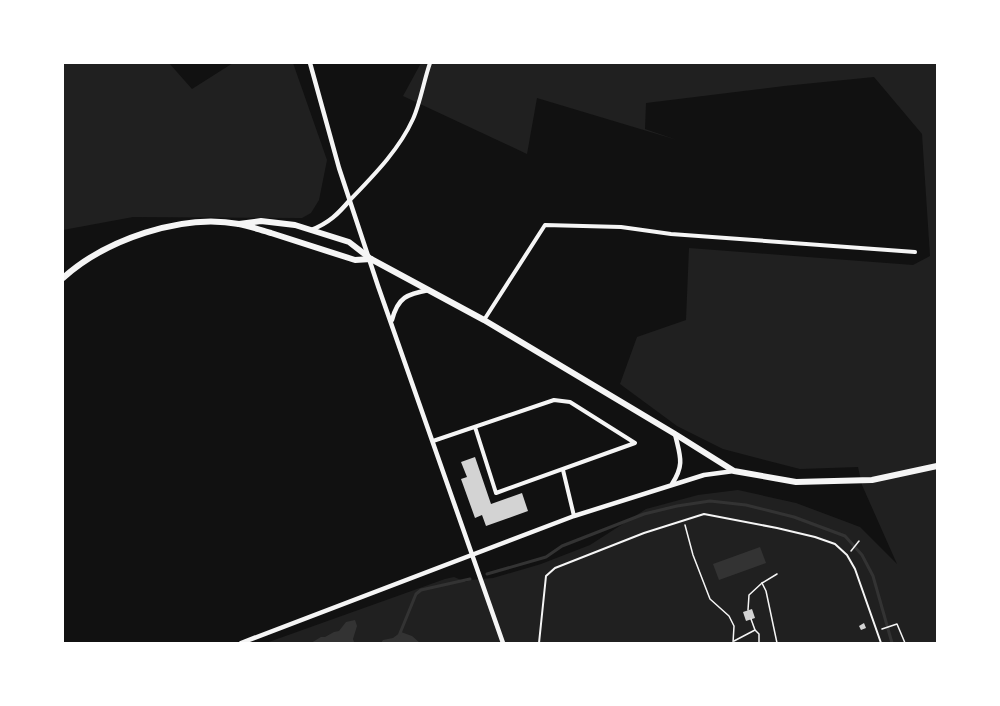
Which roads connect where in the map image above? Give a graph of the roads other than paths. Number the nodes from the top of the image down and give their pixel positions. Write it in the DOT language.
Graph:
graph roads {
  1 [pos="310,63"];
  2 [pos="430,63"];
  3 [pos="350,200"];
  4 [pos="239,224"];
  5 [pos="311,230"];
  6 [pos="915,252"];
  7 [pos="371,259"];
  8 [pos="63,278"];
  9 [pos="429,290"];
  10 [pos="392,320"];
  11 [pos="484,320"];
  12 [pos="475,427"];
  13 [pos="675,434"];
  14 [pos="433,441"];
  15 [pos="937,466"];
  16 [pos="563,470"];
  17 [pos="734,472"];
  18 [pos="672,484"];
  19 [pos="574,516"];
  20 [pos="472,555"];
  21 [pos="255,638"];
  22 [pos="241,643"];
  23 [pos="257,643"];
  24 [pos="503,643"];
  25 [pos="539,643"];
  26 [pos="881,643"];
  1 -- 3 [label="street"];
  2 -- 3 [label="street"];
  3 -- 5 [label="street"];
  3 -- 7 [label="street"];
  4 -- 5 [label="highway"];
  4 -- 7 [label="highway"];
  4 -- 8 [label="highway"];
  5 -- 7 [label="highway"];
  6 -- 11 [label="street"];
  7 -- 9 [label="highway"];
  7 -- 10 [label="street"];
  9 -- 10 [label="street"];
  9 -- 11 [label="highway"];
  10 -- 14 [label="street"];
  11 -- 13 [label="highway"];
  12 -- 14 [label="street"];
  12 -- 16 [label="street"];
  12 -- 16 [label="street"];
  13 -- 17 [label="highway"];
  13 -- 18 [label="street"];
  14 -- 20 [label="street"];
  15 -- 17 [label="highway"];
  16 -- 19 [label="street"];
  17 -- 18 [label="street"];
  18 -- 19 [label="street"];
  19 -- 20 [label="street"];
  20 -- 21 [label="street"];
  20 -- 24 [label="street"];
  21 -- 22 [label="street"];
  21 -- 23 [label="street"];
  25 -- 26 [label="lane"];
}
